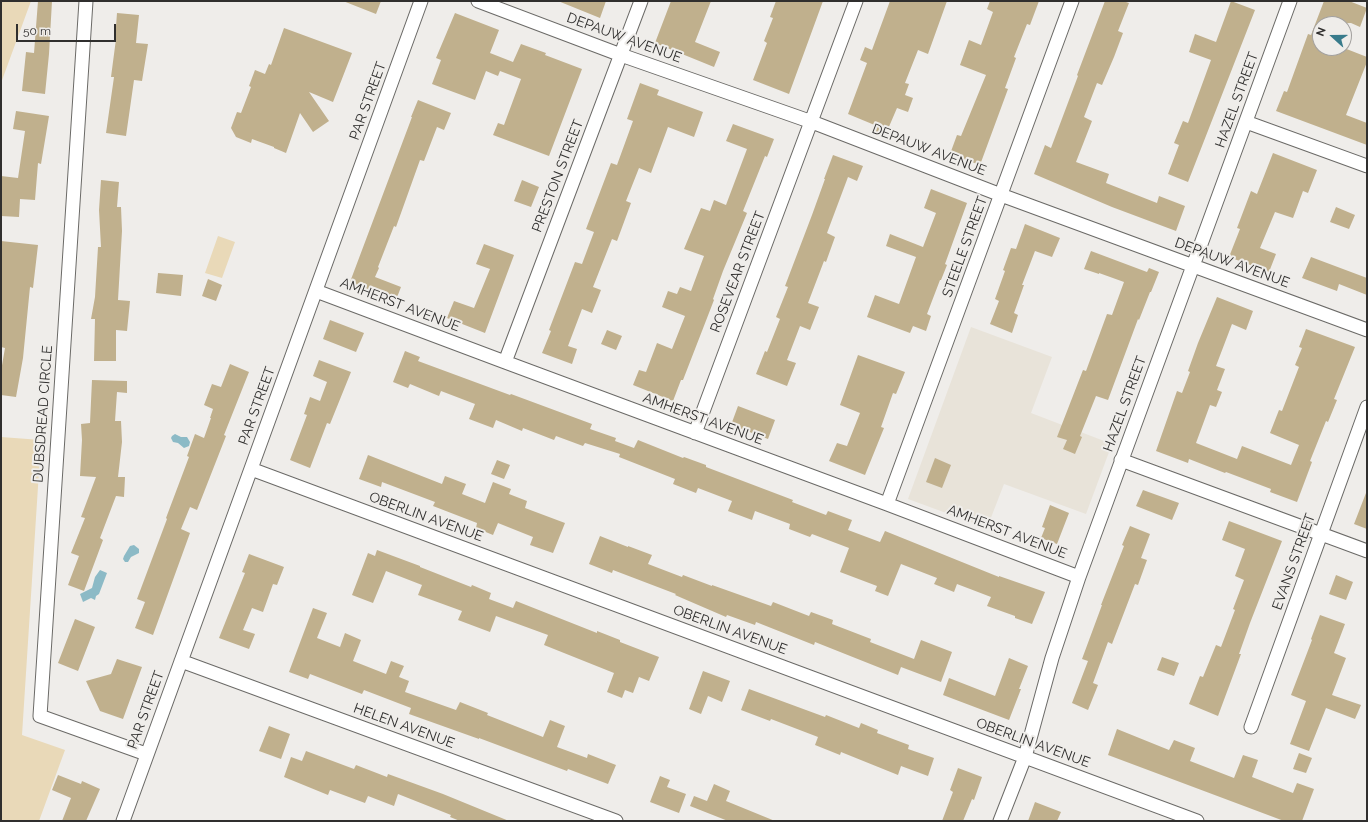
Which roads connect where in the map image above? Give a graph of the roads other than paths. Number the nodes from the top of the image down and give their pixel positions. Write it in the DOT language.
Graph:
graph roads {
  1 [pos="86,1"];
  2 [pos="421,1"];
  3 [pos="478,1"];
  4 [pos="641,1"];
  5 [pos="856,1"];
  6 [pos="1072,1"];
  7 [pos="1290,1"];
  8 [pos="621,55"];
  9 [pos="812,122"];
  10 [pos="1246,122"];
  11 [pos="1367,166"];
  12 [pos="1001,195"];
  13 [pos="1193,266"];
  14 [pos="316,291"];
  15 [pos="1367,330"];
  16 [pos="505,362"];
  17 [pos="1367,407"];
  18 [pos="695,433"];
  19 [pos="1121,460"];
  20 [pos="251,468"];
  21 [pos="887,504"];
  22 [pos="1321,534"];
  23 [pos="1367,551"];
  24 [pos="1079,577"];
  25 [pos="181,661"];
  26 [pos="1251,727"];
  27 [pos="146,754"];
  28 [pos="1025,757"];
  29 [pos="123,821"];
  30 [pos="616,821"];
  31 [pos="1000,821"];
  32 [pos="1197,821"];
  1 -- 27 [label="street, DUBSDREAD CIRCLE"];
  2 -- 14 [label="street, PAR STREET"];
  3 -- 8 [label="street, DEPAUW AVENUE"];
  4 -- 8 [label="street, PRESTON STREET"];
  5 -- 9 [label="street, ROSEVEAR STREET"];
  6 -- 12 [label="street, STEELE STREET"];
  7 -- 10 [label="street, HAZEL STREET"];
  8 -- 9 [label="street, DEPAUW AVENUE"];
  8 -- 16 [label="street, PRESTON STREET"];
  9 -- 12 [label="street, DEPAUW AVENUE"];
  9 -- 18 [label="street, ROSEVEAR STREET"];
  10 -- 11 [label="street"];
  10 -- 13 [label="street, HAZEL STREET"];
  12 -- 13 [label="street, DEPAUW AVENUE"];
  12 -- 21 [label="street, STEELE STREET"];
  13 -- 15 [label="street, DEPAUW AVENUE"];
  13 -- 19 [label="street, HAZEL STREET"];
  14 -- 16 [label="street, AMHERST AVENUE"];
  14 -- 20 [label="street, PAR STREET"];
  16 -- 18 [label="street, AMHERST AVENUE"];
  17 -- 22 [label="street, EVANS STREET"];
  18 -- 21 [label="street, AMHERST AVENUE"];
  19 -- 22 [label="street"];
  19 -- 24 [label="street, HAZEL STREET"];
  20 -- 25 [label="street, PAR STREET"];
  20 -- 28 [label="street, OBERLIN AVENUE"];
  21 -- 24 [label="street, AMHERST AVENUE"];
  22 -- 23 [label="street"];
  22 -- 26 [label="street, EVANS STREET"];
  24 -- 28 [label="street, HAZEL STREET"];
  25 -- 27 [label="street, PAR STREET"];
  25 -- 30 [label="street, HELEN AVENUE"];
  27 -- 29 [label="street, PAR STREET"];
  28 -- 31 [label="street, HAZEL STREET"];
  28 -- 32 [label="street, OBERLIN AVENUE"];
}
